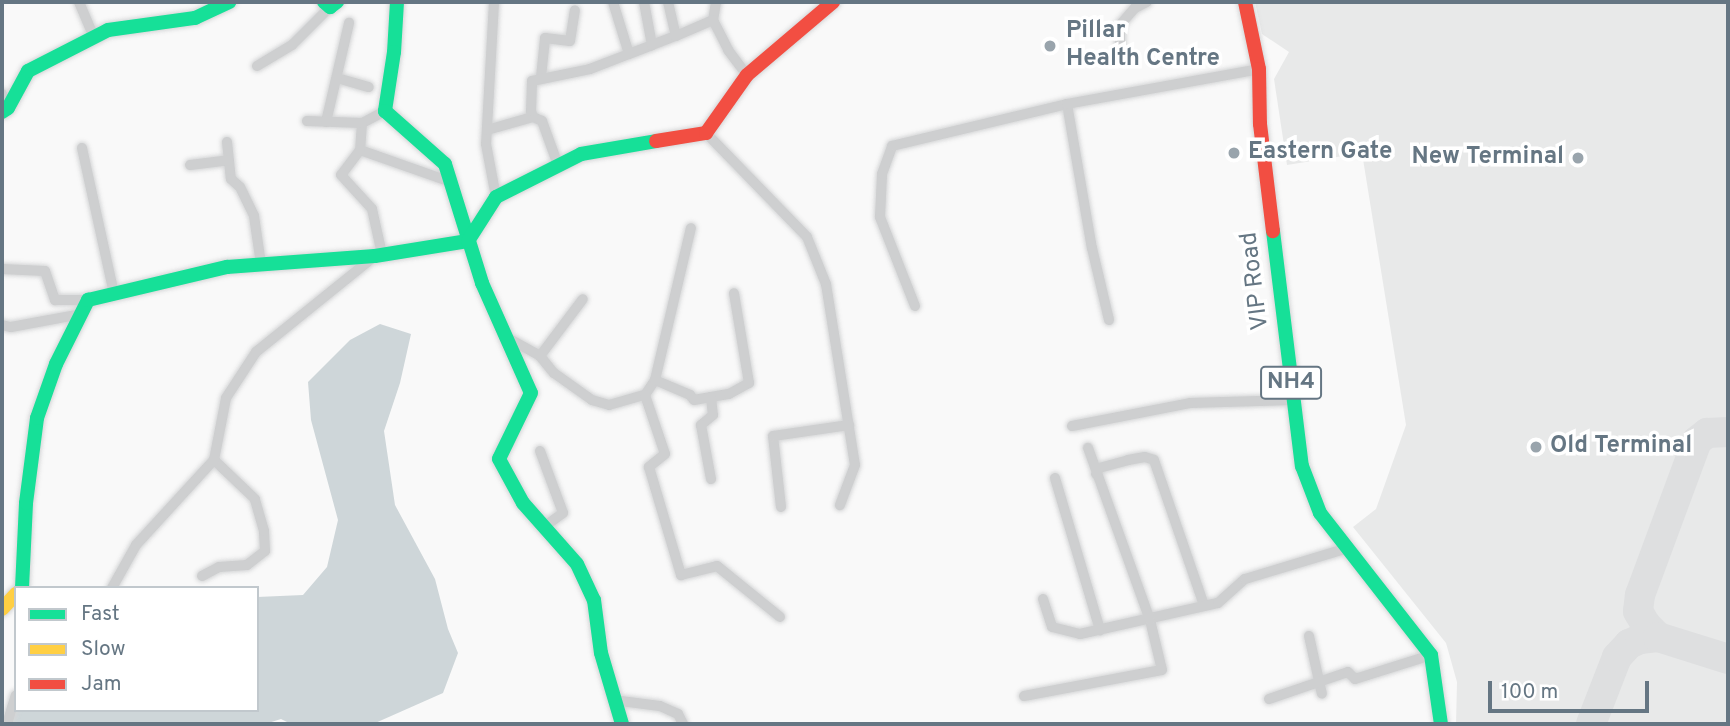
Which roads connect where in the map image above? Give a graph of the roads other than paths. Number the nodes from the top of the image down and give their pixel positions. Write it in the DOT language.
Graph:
graph roads {
  1 [pos="79,2"];
  2 [pos="229,2"];
  3 [pos="397,2"];
  4 [pos="494,2"];
  5 [pos="613,2"];
  6 [pos="643,2"];
  7 [pos="668,2"];
  8 [pos="716,2"];
  9 [pos="832,2"];
  10 [pos="1147,2"];
  11 [pos="1245,2"];
  12 [pos="330,3"];
  13 [pos="575,10"];
  14 [pos="713,20"];
  15 [pos="349,23"];
  16 [pos="676,36"];
  17 [pos="94,37"];
  18 [pos="652,45"];
  19 [pos="629,54"];
  20 [pos="1120,55"];
  21 [pos="257,66"];
  22 [pos="1259,69"];
  23 [pos="747,75"];
  24 [pos="541,77"];
  25 [pos="337,78"];
  26 [pos="369,87"];
  27 [pos="2,94"];
  28 [pos="1067,104"];
  29 [pos="5,110"];
  30 [pos="385,111"];
  31 [pos="533,117"];
  32 [pos="307,121"];
  33 [pos="326,122"];
  34 [pos="362,123"];
  35 [pos="487,131"];
  36 [pos="706,133"];
  37 [pos="227,142"];
  38 [pos="82,148"];
  39 [pos="360,150"];
  40 [pos="229,160"];
  41 [pos="190,164"];
  42 [pos="558,165"];
  43 [pos="451,182"];
  44 [pos="496,197"];
  45 [pos="691,228"];
  46 [pos="468,241"];
  47 [pos="379,255"];
  48 [pos="261,264"];
  49 [pos="2,268"];
  50 [pos="734,293"];
  51 [pos="114,294"];
  52 [pos="583,299"];
  53 [pos="88,300"];
  54 [pos="915,306"];
  55 [pos="81,314"];
  56 [pos="1109,320"];
  57 [pos="2,325"];
  58 [pos="506,337"];
  59 [pos="540,356"];
  60 [pos="655,380"];
  61 [pos="645,395"];
  62 [pos="711,397"];
  63 [pos="1293,400"];
  64 [pos="849,425"];
  65 [pos="1072,426"];
  66 [pos="1087,449"];
  67 [pos="540,452"];
  68 [pos="214,460"];
  69 [pos="1096,474"];
  70 [pos="1055,478"];
  71 [pos="711,479"];
  72 [pos="840,505"];
  73 [pos="781,507"];
  74 [pos="544,527"];
  75 [pos="1349,548"];
  76 [pos="202,576"];
  77 [pos="22,586"];
  78 [pos="114,586"];
  79 [pos="14,596"];
  80 [pos="1043,599"];
  81 [pos="1204,605"];
  82 [pos="2,609"];
  83 [pos="780,617"];
  84 [pos="1150,620"];
  85 [pos="1100,630"];
  86 [pos="1309,636"];
  87 [pos="1431,655"];
  88 [pos="1319,682"];
  89 [pos="1322,694"];
  90 [pos="1024,696"];
  91 [pos="1269,699"];
  92 [pos="613,700"];
  93 [pos="14,701"];
  94 [pos="7,724"];
  95 [pos="622,724"];
  96 [pos="683,724"];
  97 [pos="1441,724"];
  1 -- 17 [label="street"];
  2 -- 17 [label="main road"];
  3 -- 30 [label="main road"];
  4 -- 35 [label="street"];
  5 -- 19 [label="street"];
  6 -- 18 [label="street"];
  7 -- 16 [label="street"];
  8 -- 14 [label="street"];
  9 -- 23 [label="main road"];
  10 -- 20 [label="street"];
  11 -- 22 [label="main road, VIP Road / NH4"];
  12 -- 21 [label="street"];
  13 -- 24 [label="street"];
  14 -- 16 [label="street"];
  14 -- 23 [label="street"];
  15 -- 25 [label="street"];
  16 -- 18 [label="street"];
  17 -- 29 [label="main road"];
  18 -- 19 [label="street"];
  19 -- 24 [label="street"];
  22 -- 28 [label="street"];
  22 -- 63 [label="main road, VIP Road / NH4"];
  23 -- 36 [label="main road"];
  24 -- 31 [label="street"];
  25 -- 26 [label="street"];
  25 -- 33 [label="street"];
  27 -- 29 [label="street"];
  28 -- 54 [label="street"];
  28 -- 56 [label="street"];
  30 -- 34 [label="street"];
  30 -- 43 [label="main road"];
  31 -- 35 [label="street"];
  31 -- 42 [label="street"];
  32 -- 33 [label="street"];
  33 -- 34 [label="street"];
  34 -- 39 [label="street"];
  35 -- 44 [label="street"];
  36 -- 42 [label="main road"];
  36 -- 64 [label="street"];
  37 -- 40 [label="street"];
  38 -- 51 [label="street"];
  39 -- 43 [label="street"];
  39 -- 47 [label="street"];
  40 -- 41 [label="street"];
  40 -- 48 [label="street"];
  42 -- 44 [label="main road"];
  43 -- 46 [label="main road"];
  44 -- 46 [label="main road"];
  45 -- 60 [label="street"];
  46 -- 47 [label="main road"];
  46 -- 58 [label="main road"];
  47 -- 48 [label="main road"];
  47 -- 68 [label="street"];
  48 -- 51 [label="main road"];
  49 -- 53 [label="street"];
  50 -- 62 [label="street"];
  51 -- 53 [label="main road"];
  52 -- 59 [label="street"];
  53 -- 55 [label="main road"];
  55 -- 57 [label="street"];
  55 -- 77 [label="main road"];
  58 -- 59 [label="street"];
  58 -- 74 [label="main road"];
  59 -- 61 [label="street"];
  60 -- 61 [label="street"];
  60 -- 62 [label="street"];
  61 -- 83 [label="street"];
  62 -- 71 [label="street"];
  63 -- 65 [label="street"];
  63 -- 75 [label="main road, VIP Road / NH4"];
  64 -- 72 [label="street"];
  64 -- 73 [label="street"];
  66 -- 69 [label="street"];
  67 -- 74 [label="street"];
  68 -- 76 [label="street"];
  68 -- 78 [label="street"];
  69 -- 81 [label="street"];
  69 -- 84 [label="street"];
  70 -- 85 [label="street"];
  74 -- 92 [label="main road"];
  75 -- 81 [label="street"];
  75 -- 87 [label="main road, VIP Road / NH4"];
  79 -- 82 [label="main road"];
  80 -- 85 [label="street"];
  81 -- 84 [label="street"];
  84 -- 85 [label="street"];
  84 -- 90 [label="street"];
  86 -- 88 [label="street"];
  87 -- 88 [label="street"];
  87 -- 97 [label="main road, VIP Road / NH4"];
  88 -- 89 [label="street"];
  88 -- 91 [label="street"];
  92 -- 95 [label="main road"];
  92 -- 96 [label="street"];
  93 -- 94 [label="street"];
}
